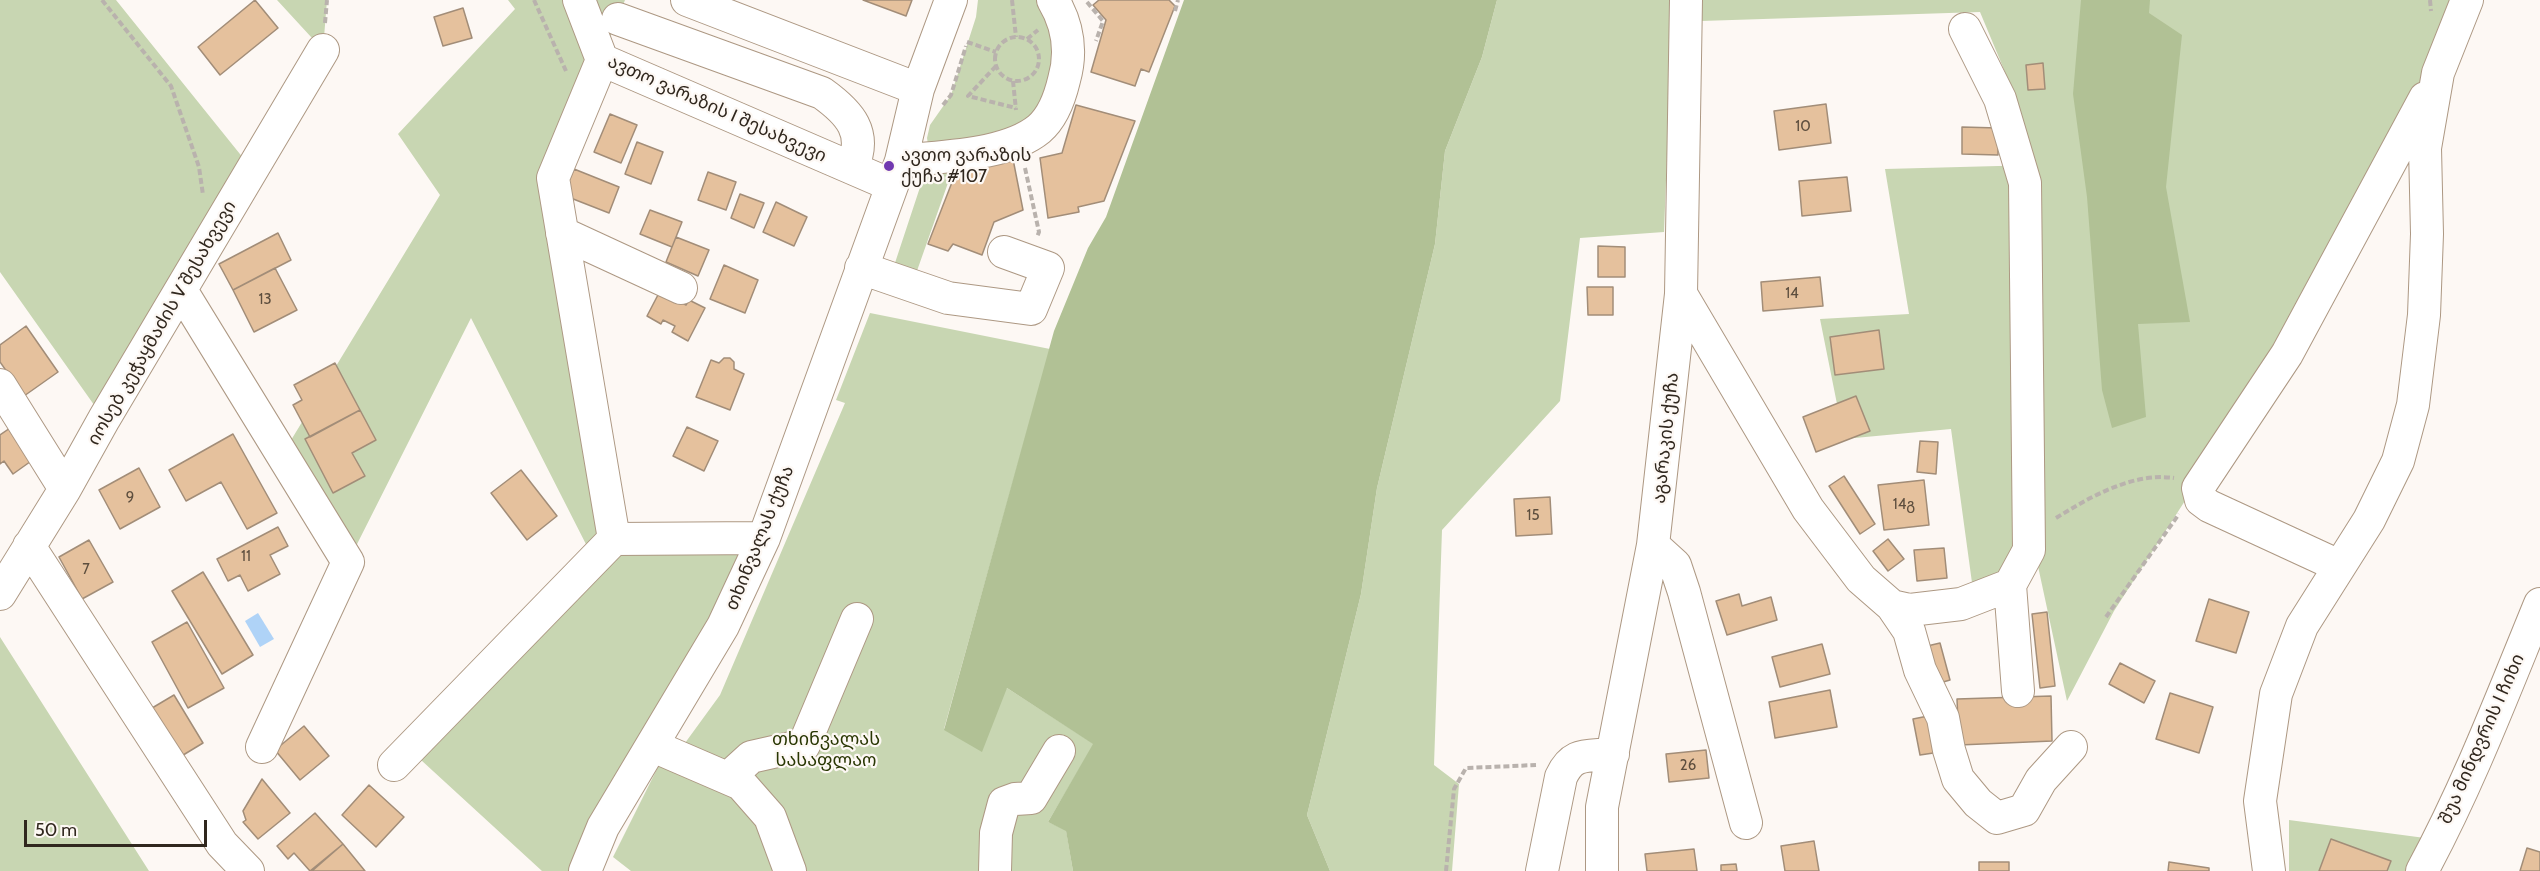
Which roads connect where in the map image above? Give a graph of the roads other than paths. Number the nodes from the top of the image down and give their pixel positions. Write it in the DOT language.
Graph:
graph roads {
  1 [pos="579,0"];
  2 [pos="687,0"];
  3 [pos="951,0"];
  4 [pos="1053,0"];
  5 [pos="1686,0"];
  6 [pos="2467,0"];
  7 [pos="618,19"];
  8 [pos="1965,29"];
  9 [pos="323,50"];
  10 [pos="602,60"];
  11 [pos="2438,73"];
  12 [pos="918,89"];
  13 [pos="852,168"];
  14 [pos="896,173"];
  15 [pos="562,232"];
  16 [pos="1017,257"];
  17 [pos="861,268"];
  18 [pos="681,288"];
  19 [pos="181,290"];
  20 [pos="1681,294"];
  21 [pos="0,385"];
  22 [pos="65,489"];
  23 [pos="764,538"];
  24 [pos="614,539"];
  25 [pos="1653,545"];
  26 [pos="29,546"];
  27 [pos="2339,566"];
  28 [pos="2010,585"];
  29 [pos="0,594"];
  30 [pos="2540,604"];
  31 [pos="1892,606"];
  32 [pos="858,619"];
  33 [pos="2018,691"];
  34 [pos="653,746"];
  35 [pos="262,747"];
  36 [pos="2071,747"];
  37 [pos="1059,751"];
  38 [pos="1613,754"];
  39 [pos="394,765"];
  40 [pos="728,778"];
  41 [pos="1746,823"];
  42 [pos="593,868"];
  43 [pos="248,871"];
  44 [pos="790,871"];
  45 [pos="994,871"];
  46 [pos="1542,871"];
  47 [pos="1602,871"];
  48 [pos="2269,871"];
  49 [pos="2421,871"];
  1 -- 10 [label="street, ავთო ვარაზის I შესახვევი"];
  2 -- 12 [label="street"];
  3 -- 12 [label="street, თხინვალას ქუჩა"];
  4 -- 14 [label="street"];
  5 -- 20 [label="street, აგარაკის ქუჩა"];
  6 -- 11 [label="street"];
  7 -- 13 [label="street"];
  8 -- 28 [label="street"];
  9 -- 19 [label="street, იოსებ კეჭაყმაძის V შესახვევი"];
  10 -- 13 [label="street, ავთო ვარაზის I შესახვევი"];
  10 -- 15 [label="street"];
  11 -- 27 [label="street"];
  11 -- 27 [label="street"];
  12 -- 14 [label="street, თხინვალას ქუჩა"];
  13 -- 14 [label="street, ავთო ვარაზის I შესახვევი"];
  14 -- 17 [label="street, თხინვალას ქუჩა"];
  15 -- 18 [label="street"];
  15 -- 24 [label="street"];
  16 -- 17 [label="street"];
  17 -- 23 [label="street, თხინვალას ქუჩა"];
  19 -- 22 [label="street, იოსებ კეჭაყმაძის V შესახვევი"];
  19 -- 35 [label="street"];
  20 -- 25 [label="street, აგარაკის ქუჩა"];
  20 -- 31 [label="street"];
  21 -- 22 [label="street"];
  22 -- 26 [label="street, იოსებ კეჭაყმაძის V შესახვევი"];
  23 -- 24 [label="street"];
  23 -- 34 [label="street, თხინვალას ქუჩა"];
  24 -- 39 [label="street"];
  25 -- 38 [label="street, აგარაკის ქუჩა"];
  25 -- 41 [label="street"];
  26 -- 29 [label="street, იოსებ კეჭაყმაძის V შესახვევი"];
  26 -- 43 [label="street"];
  27 -- 48 [label="street"];
  28 -- 31 [label="street"];
  28 -- 33 [label="street"];
  30 -- 49 [label="street, შუა მინდვრის I ჩიხი"];
  31 -- 36 [label="street"];
  32 -- 40 [label="street"];
  34 -- 40 [label="street"];
  34 -- 42 [label="street, თხინვალას ქუჩა"];
  37 -- 45 [label="street"];
  38 -- 46 [label="street"];
  38 -- 47 [label="street, აგარაკის ქუჩა"];
  40 -- 44 [label="street"];
}
